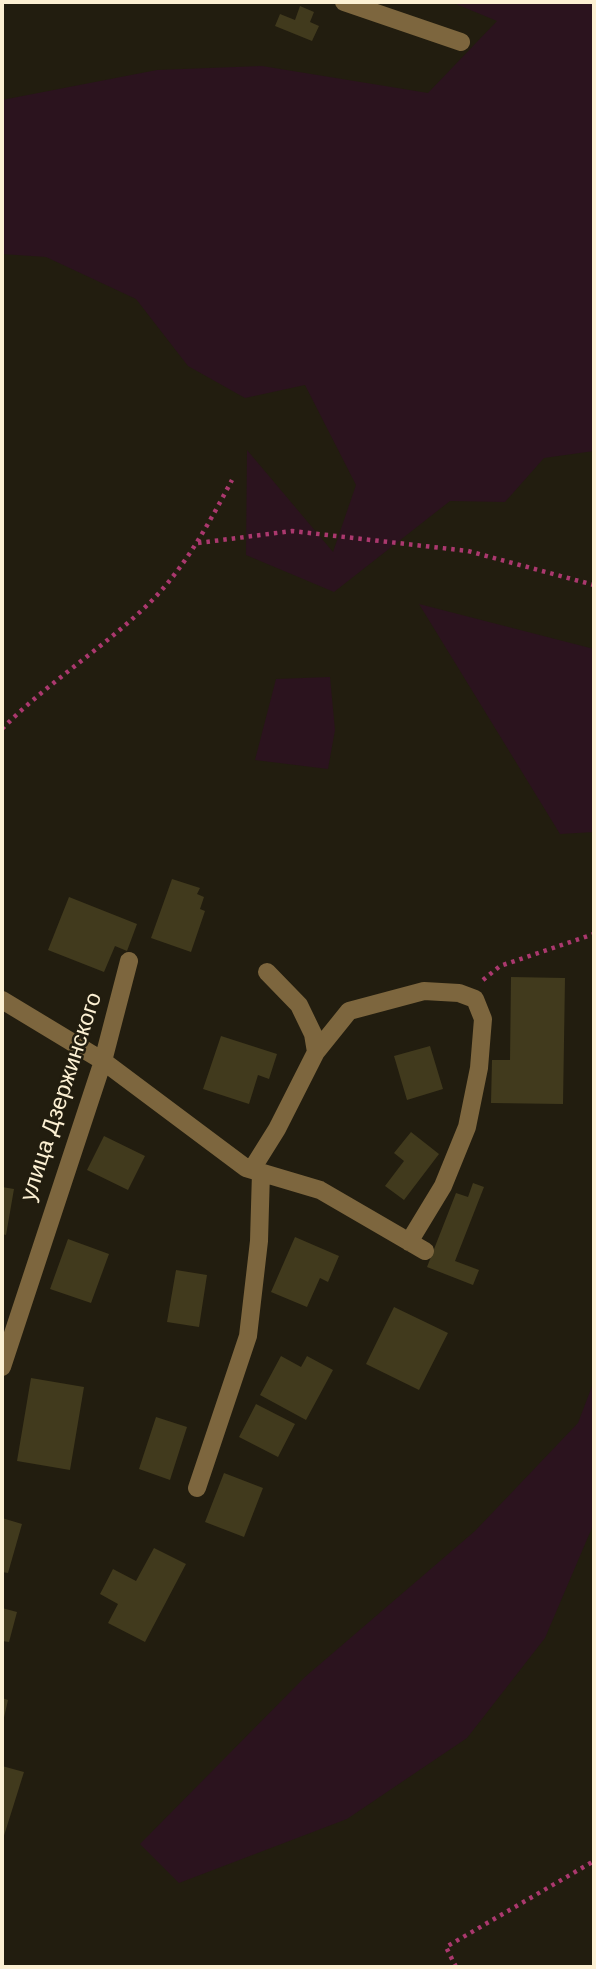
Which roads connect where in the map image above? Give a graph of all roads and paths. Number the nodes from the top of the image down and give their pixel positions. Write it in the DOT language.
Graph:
graph roads {
  1 [pos="344,2"];
  2 [pos="461,42"];
  3 [pos="232,480"];
  4 [pos="198,543"];
  5 [pos="594,585"];
  6 [pos="2,729"];
  7 [pos="594,934"];
  8 [pos="129,961"];
  9 [pos="267,972"];
  10 [pos="465,996"];
  11 [pos="2,1000"];
  12 [pos="316,1052"];
  13 [pos="103,1061"];
  14 [pos="257,1171"];
  15 [pos="409,1242"];
  16 [pos="425,1251"];
  17 [pos="2,1367"];
  18 [pos="197,1488"];
  19 [pos="594,1861"];
  20 [pos="456,1967"];
  1 -- 2 [label="street"];
  3 -- 4 [label="path"];
  4 -- 5 [label="path"];
  4 -- 6 [label="path"];
  7 -- 10 [label="path"];
  8 -- 13 [label="street, улица Дзержинского"];
  9 -- 12 [label="street"];
  10 -- 12 [label="street"];
  10 -- 15 [label="street"];
  11 -- 13 [label="street"];
  12 -- 14 [label="street"];
  13 -- 14 [label="street"];
  13 -- 17 [label="street, улица Дзержинского"];
  14 -- 15 [label="street"];
  14 -- 18 [label="street"];
  15 -- 16 [label="street"];
  19 -- 20 [label="path"];
}
